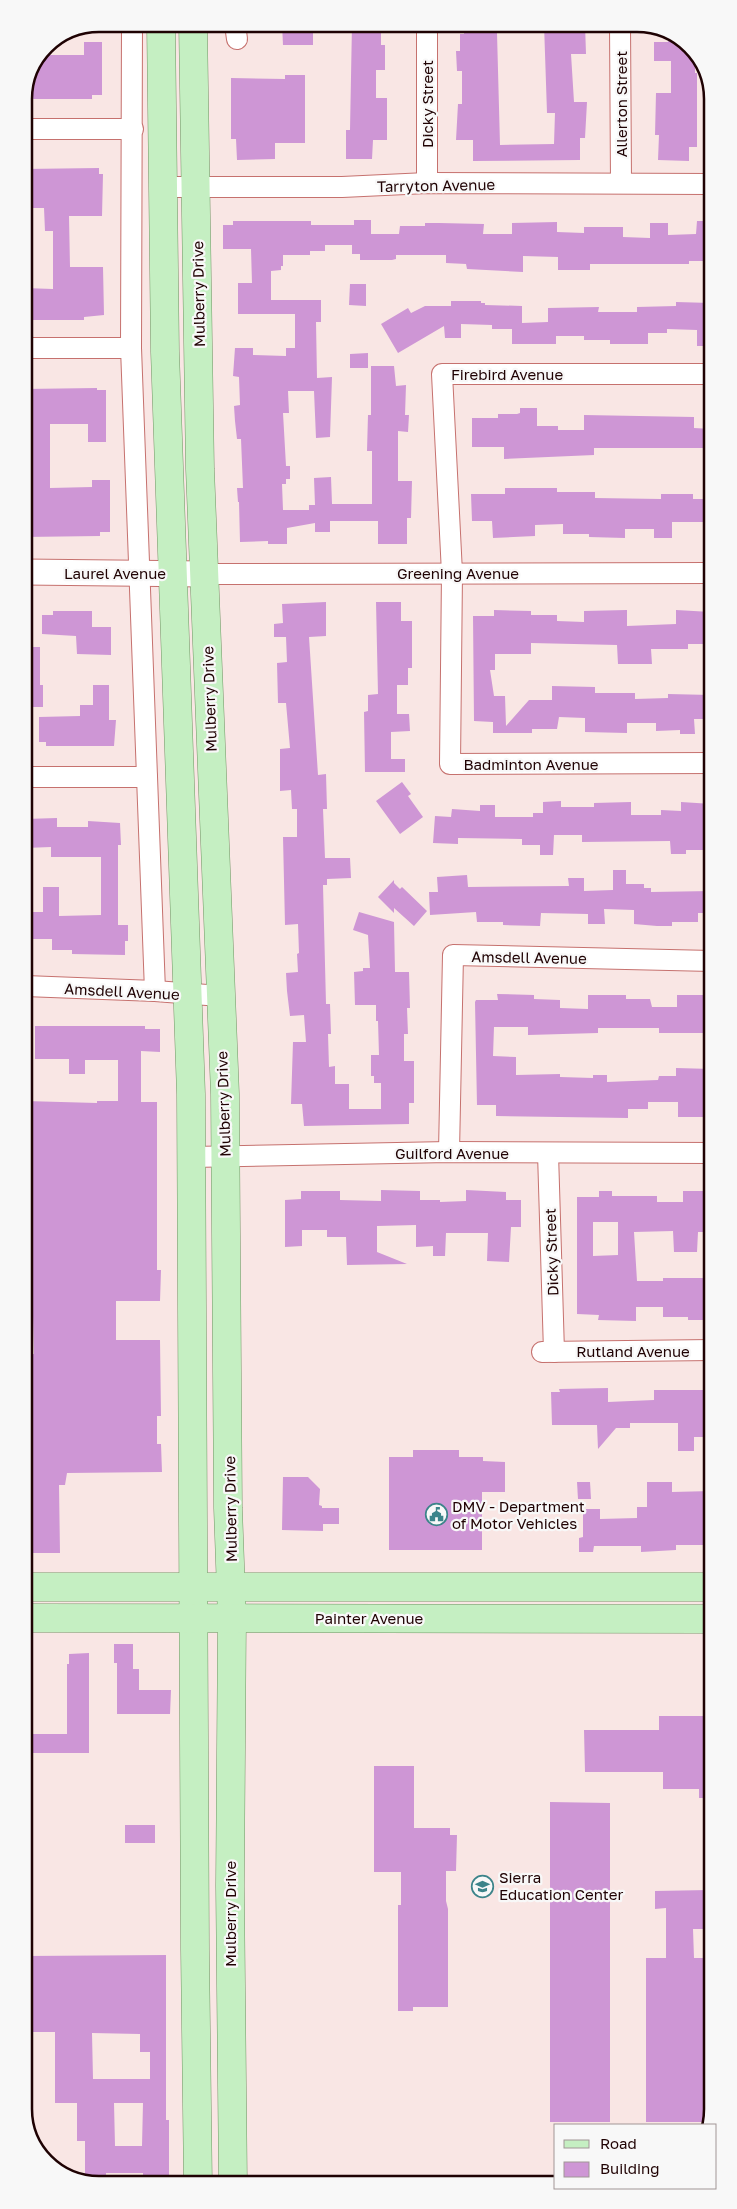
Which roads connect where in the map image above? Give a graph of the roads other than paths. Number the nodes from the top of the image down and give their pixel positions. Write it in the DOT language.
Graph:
graph roads {
  1 [pos="132,32"];
  2 [pos="161,32"];
  3 [pos="193,32"];
  4 [pos="427,33"];
  5 [pos="620,33"];
  6 [pos="32,129"];
  7 [pos="133,129"];
  8 [pos="621,183"];
  9 [pos="427,184"];
  10 [pos="704,184"];
  11 [pos="162,187"];
  12 [pos="196,188"];
  13 [pos="32,348"];
  14 [pos="131,348"];
  15 [pos="704,374"];
  16 [pos="32,572"];
  17 [pos="140,573"];
  18 [pos="173,573"];
  19 [pos="452,573"];
  20 [pos="704,573"];
  21 [pos="205,574"];
  22 [pos="704,763"];
  23 [pos="32,777"];
  24 [pos="147,777"];
  25 [pos="704,961"];
  26 [pos="32,986"];
  27 [pos="155,991"];
  28 [pos="188,994"];
  29 [pos="220,996"];
  30 [pos="449,1152"];
  31 [pos="548,1153"];
  32 [pos="704,1153"];
  33 [pos="192,1157"];
  34 [pos="225,1157"];
  35 [pos="704,1350"];
  36 [pos="547,1352"];
  37 [pos="32,1587"];
  38 [pos="194,1587"];
  39 [pos="232,1587"];
  40 [pos="704,1587"];
  41 [pos="32,1618"];
  42 [pos="195,1618"];
  43 [pos="232,1618"];
  44 [pos="704,1619"];
  45 [pos="198,2176"];
  46 [pos="233,2176"];
  1 -- 7 [label="street"];
  2 -- 11 [label="main road, Mulberry Drive"];
  3 -- 12 [label="main road, Mulberry Drive"];
  4 -- 9 [label="street, Dicky Street"];
  5 -- 8 [label="street, Allerton Street"];
  6 -- 7 [label="street"];
  7 -- 14 [label="street"];
  8 -- 9 [label="street, Tarryton Avenue"];
  8 -- 10 [label="street, Tarryton Avenue"];
  9 -- 12 [label="street, Tarryton Avenue"];
  11 -- 12 [label="street, Tarryton Avenue"];
  11 -- 18 [label="main road, Mulberry Drive"];
  12 -- 21 [label="main road, Mulberry Drive"];
  13 -- 14 [label="street"];
  14 -- 17 [label="street"];
  15 -- 19 [label="street, Firebird Avenue"];
  16 -- 17 [label="street, Laurel Avenue"];
  17 -- 18 [label="street, Laurel Avenue"];
  17 -- 24 [label="street"];
  18 -- 21 [label="street, Laurel Avenue"];
  18 -- 28 [label="main road, Mulberry Drive"];
  19 -- 20 [label="street, Greening Avenue"];
  19 -- 21 [label="street, Greening Avenue"];
  19 -- 22 [label="street, Badminton Avenue"];
  21 -- 29 [label="main road, Mulberry Drive"];
  23 -- 24 [label="street"];
  24 -- 27 [label="street"];
  25 -- 30 [label="street, Amsdell Avenue"];
  26 -- 27 [label="street, Amsdell Avenue"];
  27 -- 28 [label="street, Amsdell Avenue"];
  28 -- 29 [label="street, Amsdell Avenue"];
  28 -- 33 [label="main road, Mulberry Drive"];
  29 -- 34 [label="main road, Mulberry Drive"];
  30 -- 31 [label="street, Guilford Avenue"];
  30 -- 34 [label="street, Guilford Avenue"];
  31 -- 32 [label="street, Guilford Avenue"];
  31 -- 36 [label="street, Dicky Street"];
  33 -- 34 [label="street, Guilford Avenue"];
  33 -- 38 [label="main road, Mulberry Drive"];
  34 -- 39 [label="main road, Mulberry Drive"];
  35 -- 36 [label="street, Rutland Avenue"];
  37 -- 38 [label="main road, Painter Avenue"];
  38 -- 39 [label="main road, Painter Avenue"];
  38 -- 42 [label="main road, Mulberry Drive"];
  39 -- 40 [label="main road, Painter Avenue"];
  39 -- 43 [label="main road, Mulberry Drive"];
  41 -- 42 [label="main road, Painter Avenue"];
  42 -- 43 [label="main road, Painter Avenue"];
  42 -- 45 [label="main road, Mulberry Drive"];
  43 -- 44 [label="main road, Painter Avenue"];
  43 -- 46 [label="main road, Mulberry Drive"];
}
